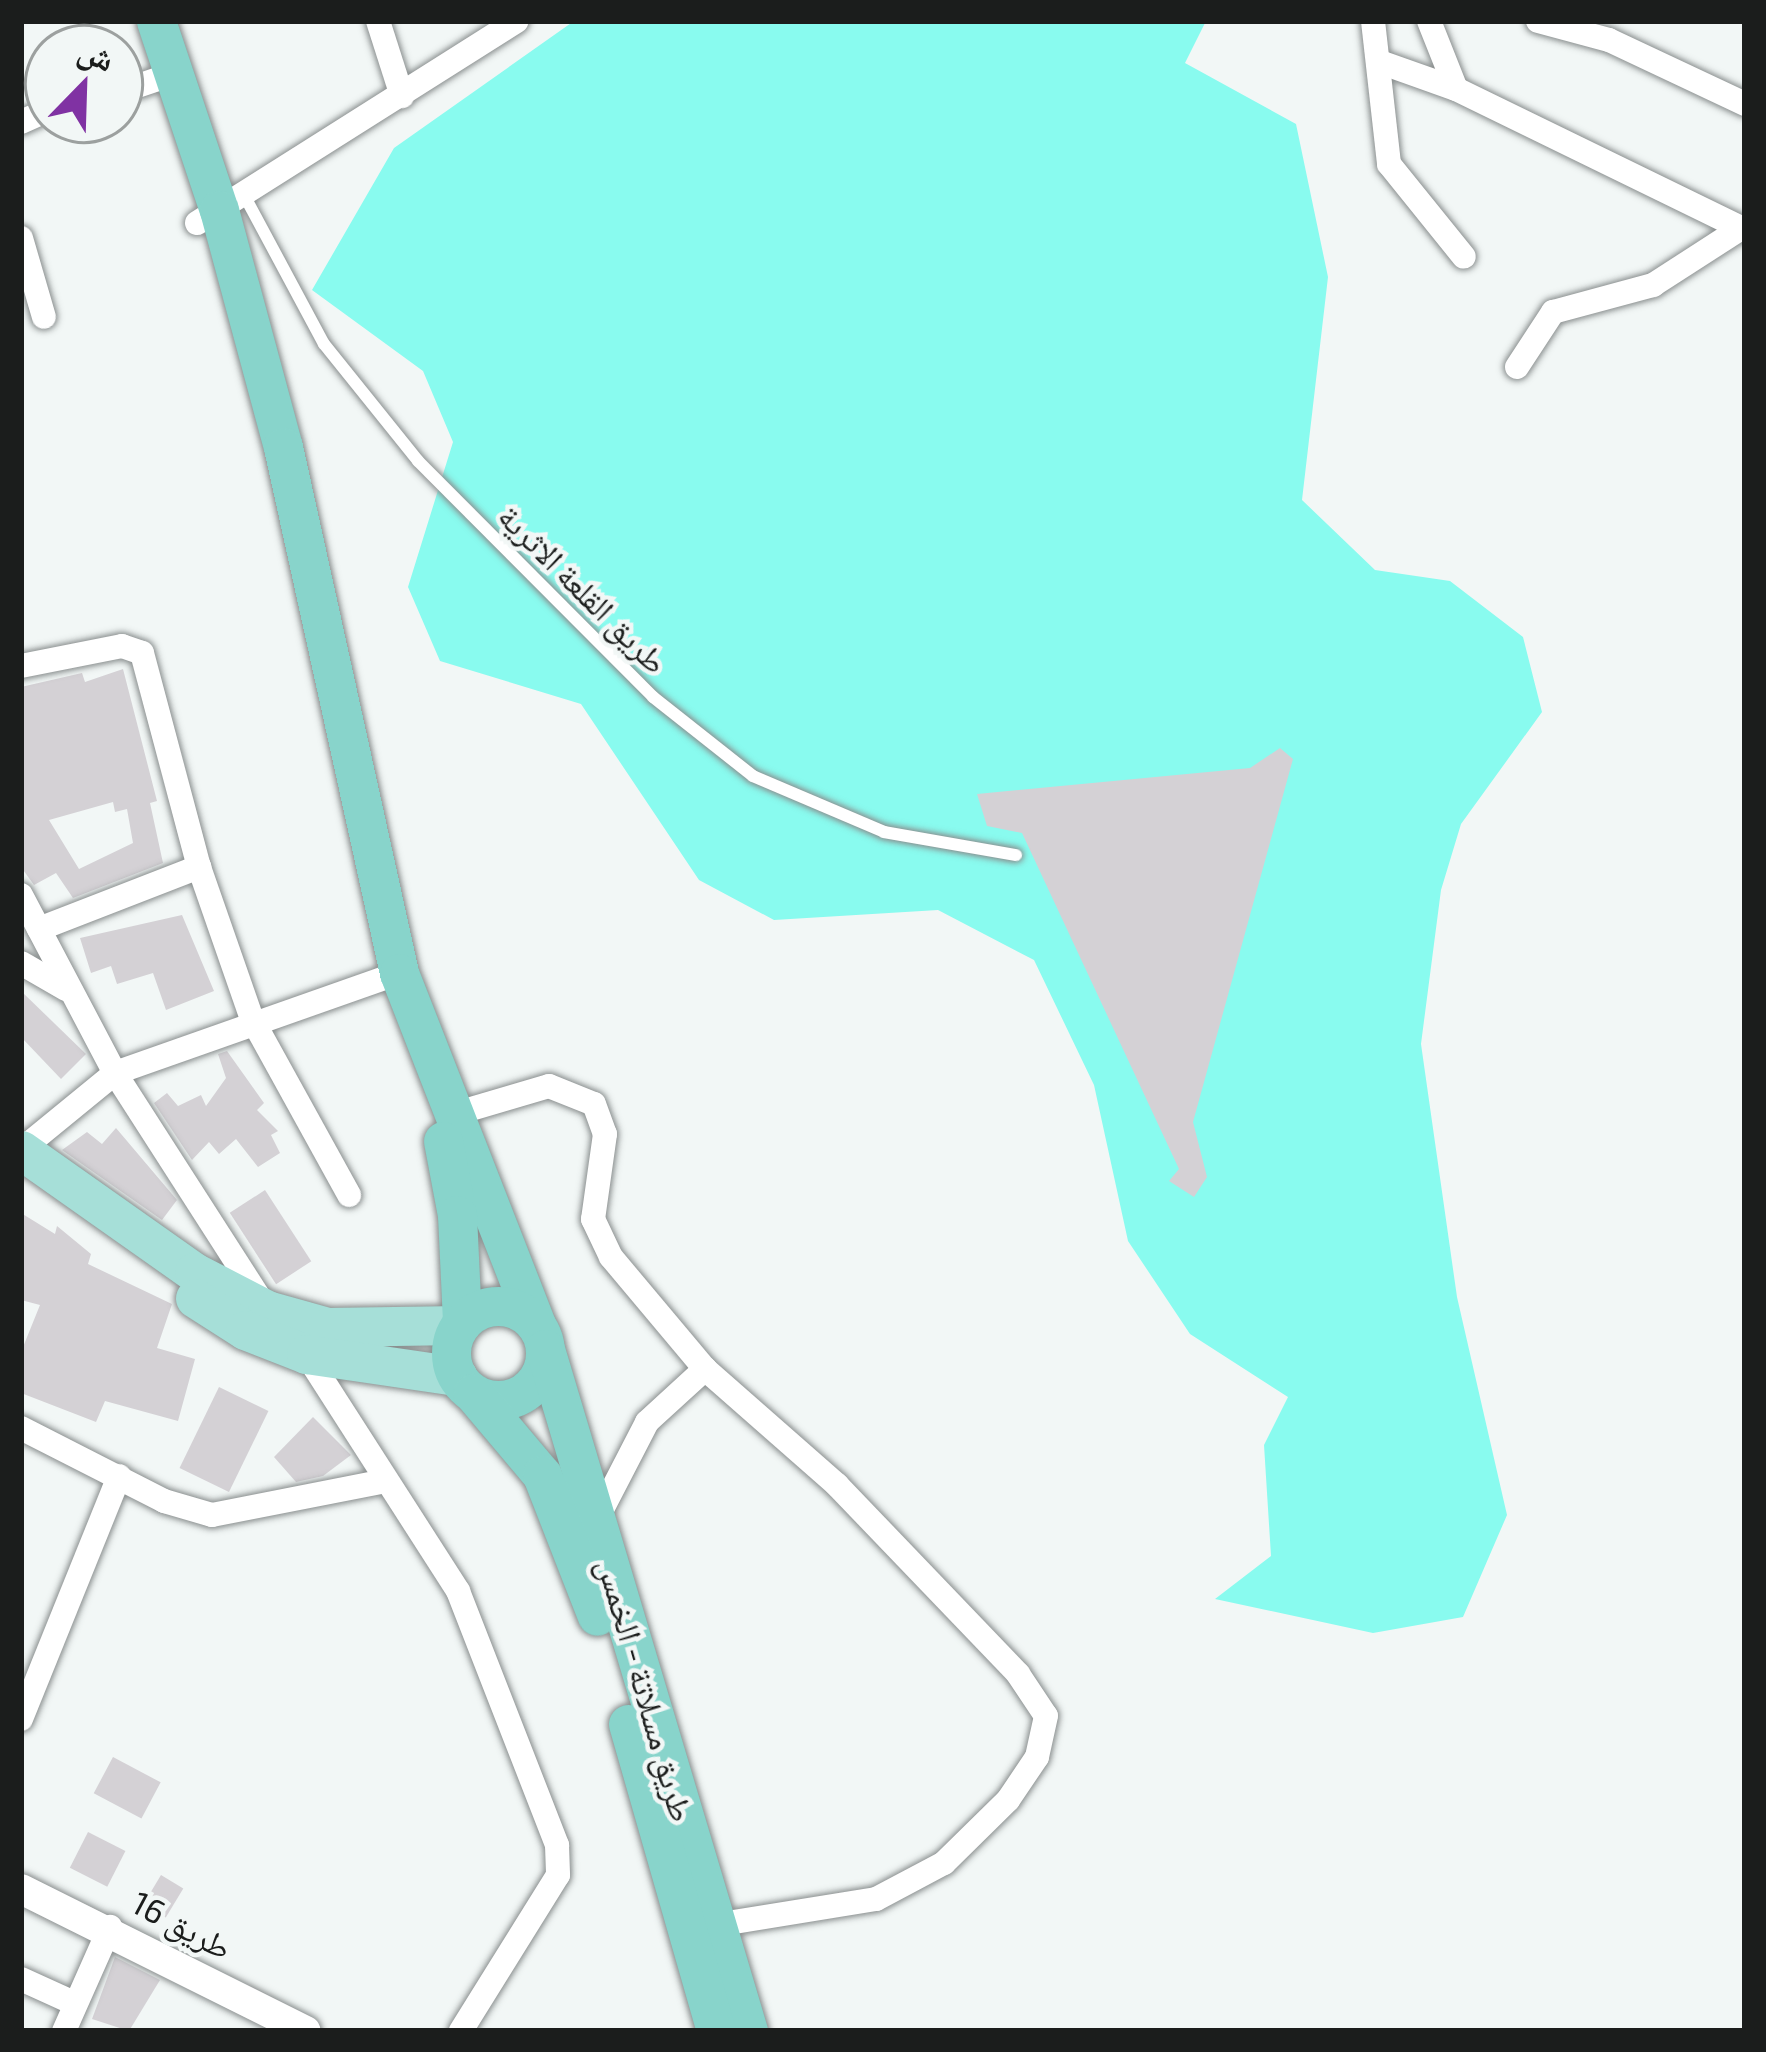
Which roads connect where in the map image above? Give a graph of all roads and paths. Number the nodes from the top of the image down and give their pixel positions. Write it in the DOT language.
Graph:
graph roads {
  1 [pos="136,21"];
  2 [pos="156,21"];
  3 [pos="378,21"];
  4 [pos="517,21"];
  5 [pos="1373,21"];
  6 [pos="1429,21"];
  7 [pos="1538,21"];
  8 [pos="1380,62"];
  9 [pos="149,82"];
  10 [pos="1456,89"];
  11 [pos="402,96"];
  12 [pos="1745,104"];
  13 [pos="219,208"];
  14 [pos="1742,230"];
  15 [pos="21,238"];
  16 [pos="1464,256"];
  17 [pos="44,316"];
  18 [pos="1517,368"];
  19 [pos="21,667"];
  20 [pos="1016,855"];
  21 [pos="199,867"];
  22 [pos="21,895"];
  23 [pos="39,929"];
  24 [pos="21,963"];
  25 [pos="389,978"];
  26 [pos="66,988"];
  27 [pos="252,1019"];
  28 [pos="115,1073"];
  29 [pos="454,1114"];
  30 [pos="21,1150"];
  31 [pos="21,1183"];
  32 [pos="349,1196"];
  33 [pos="267,1310"];
  34 [pos="461,1323"];
  35 [pos="540,1337"];
  36 [pos="306,1354"];
  37 [pos="705,1369"];
  38 [pos="465,1385"];
  39 [pos="21,1428"];
  40 [pos="119,1476"];
  41 [pos="386,1481"];
  42 [pos="597,1519"];
  43 [pos="21,1719"];
  44 [pos="21,1888"];
  45 [pos="716,1925"];
  46 [pos="110,1928"];
  47 [pos="21,1979"];
  48 [pos="74,2002"];
  49 [pos="64,2031"];
  50 [pos="306,2031"];
  51 [pos="461,2031"];
  52 [pos="716,2031"];
  53 [pos="748,2031"];
  1 -- 9 [label="highway"];
  2 -- 9 [label="highway"];
  3 -- 11 [label="street"];
  4 -- 11 [label="street"];
  5 -- 8 [label="street"];
  6 -- 10 [label="street"];
  7 -- 12 [label="street"];
  8 -- 10 [label="street"];
  8 -- 16 [label="street"];
  9 -- 13 [label="highway"];
  10 -- 14 [label="street"];
  11 -- 13 [label="street"];
  13 -- 20 [label="lane, طريق القلعة الاثرية"];
  13 -- 25 [label="highway"];
  14 -- 18 [label="street"];
  15 -- 17 [label="street"];
  19 -- 21 [label="street"];
  21 -- 23 [label="street"];
  21 -- 27 [label="street"];
  22 -- 23 [label="street"];
  23 -- 26 [label="street"];
  24 -- 26 [label="street"];
  25 -- 27 [label="street"];
  25 -- 29 [label="highway, طريق مسلاتة - الخمس"];
  25 -- 34 [label="highway"];
  26 -- 28 [label="street"];
  27 -- 28 [label="street"];
  27 -- 32 [label="street"];
  28 -- 30 [label="street"];
  28 -- 33 [label="street"];
  29 -- 35 [label="highway, طريق مسلاتة - الخمس"];
  29 -- 37 [label="street"];
  30 -- 33 [label="main road"];
  31 -- 36 [label="main road"];
  33 -- 34 [label="main road"];
  34 -- 35 [label="highway"];
  34 -- 38 [label="highway"];
  35 -- 38 [label="highway"];
  35 -- 42 [label="highway, طريق مسلاتة - الخمس"];
  36 -- 38 [label="main road"];
  36 -- 41 [label="street"];
  37 -- 42 [label="street"];
  37 -- 45 [label="street"];
  38 -- 52 [label="highway, طريق مسلاتة - الخمس"];
  39 -- 40 [label="street"];
  40 -- 41 [label="street"];
  40 -- 43 [label="street"];
  41 -- 51 [label="street"];
  42 -- 45 [label="highway, طريق مسلاتة - الخمس"];
  44 -- 46 [label="street, طريق 16"];
  45 -- 53 [label="highway, طريق مسلاتة - الخمس"];
  46 -- 48 [label="street"];
  46 -- 50 [label="street, طريق 16"];
  47 -- 48 [label="street"];
  48 -- 49 [label="street"];
}
